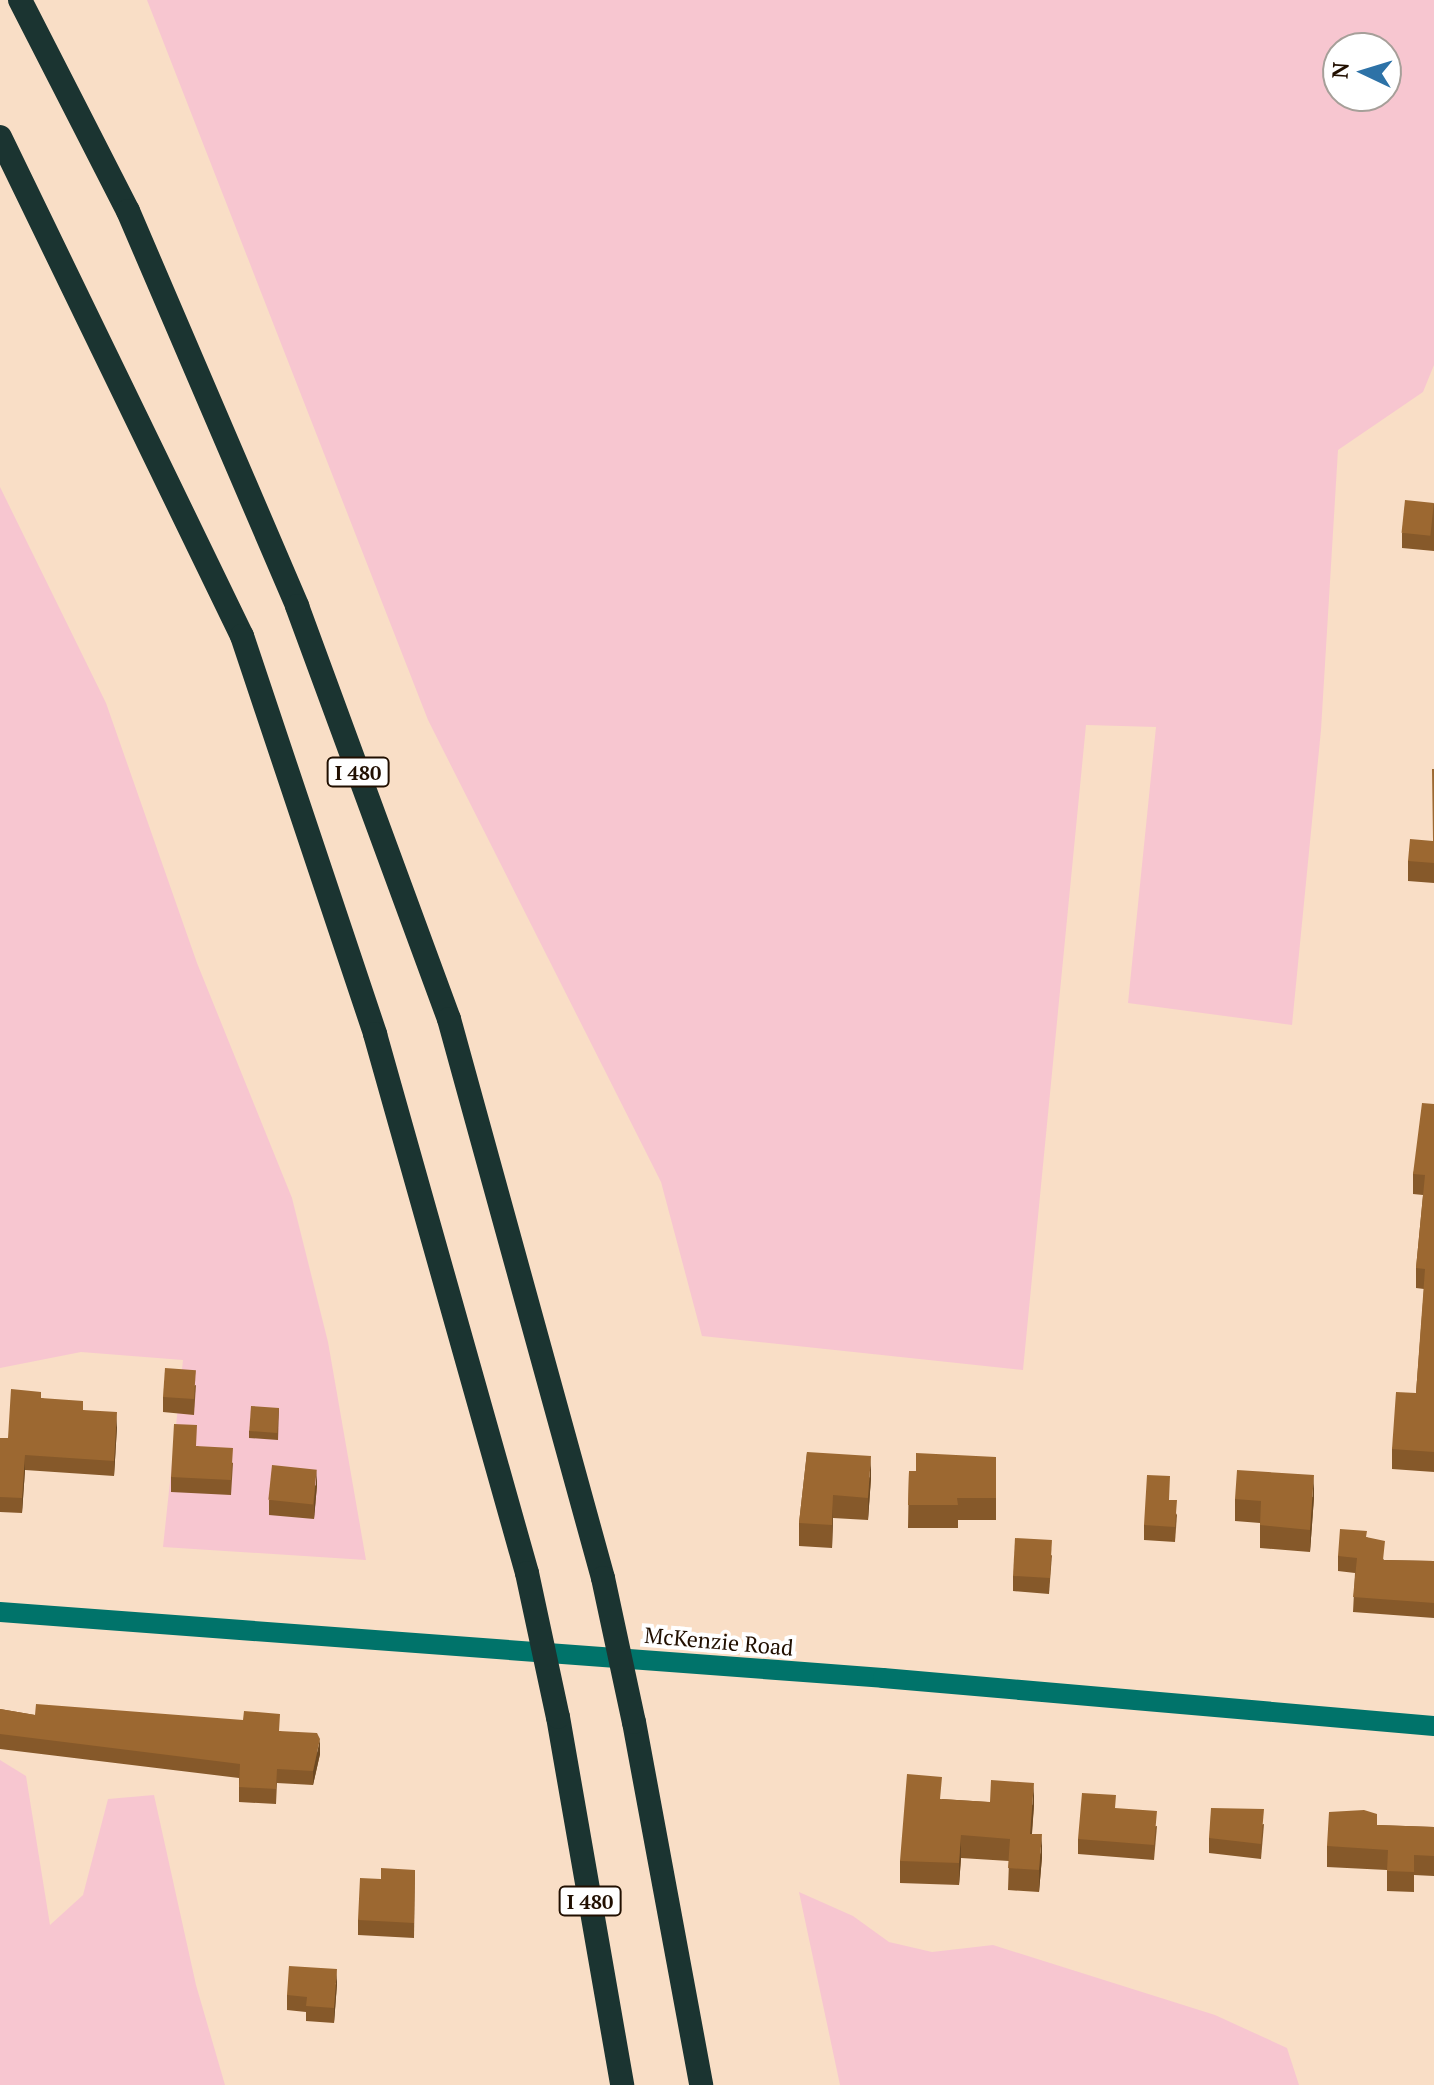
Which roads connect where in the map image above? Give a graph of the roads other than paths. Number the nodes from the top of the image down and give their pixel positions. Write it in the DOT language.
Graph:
graph roads {
  1 [pos="20,0"];
  2 [pos="0,137"];
  3 [pos="0,1612"];
  4 [pos="1434,1726"];
  5 [pos="622,2085"];
  6 [pos="701,2085"];
  1 -- 6 [label="highway, I 480, bridge"];
  2 -- 5 [label="highway, I 480, bridge"];
  3 -- 4 [label="street, McKenzie Road"];
}
